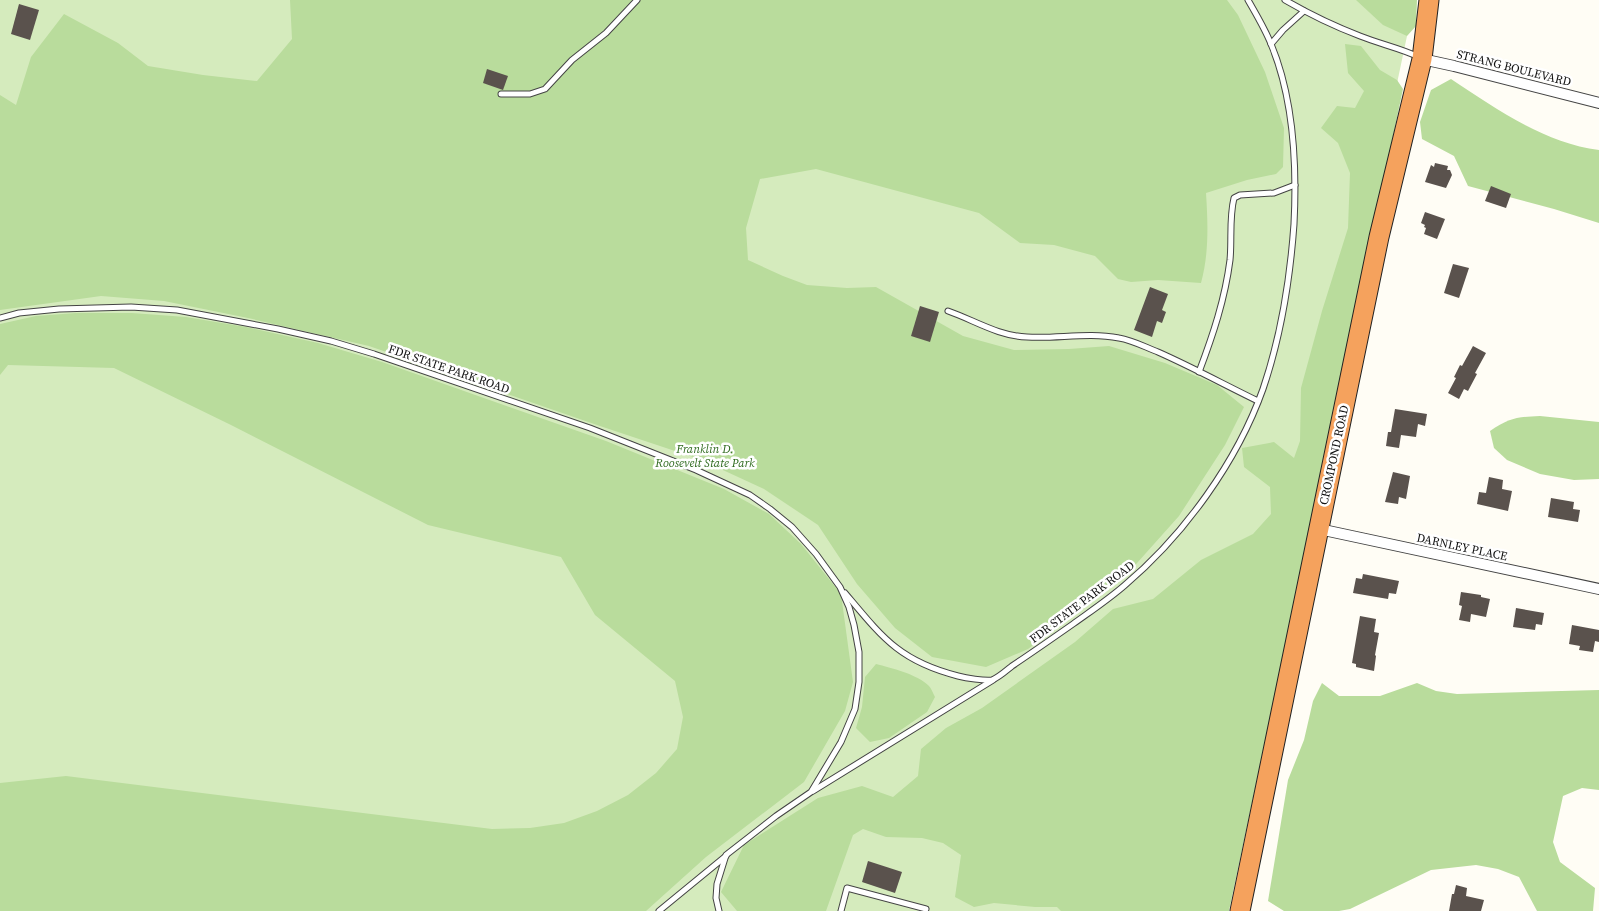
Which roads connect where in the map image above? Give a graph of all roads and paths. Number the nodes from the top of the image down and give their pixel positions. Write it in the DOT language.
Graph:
graph roads {
  1 [pos="637,0"];
  2 [pos="1248,0"];
  3 [pos="1285,0"];
  4 [pos="1429,0"];
  5 [pos="1304,11"];
  6 [pos="1271,44"];
  7 [pos="1422,59"];
  8 [pos="501,94"];
  9 [pos="1599,103"];
  10 [pos="1295,185"];
  11 [pos="948,311"];
  12 [pos="0,318"];
  13 [pos="1199,372"];
  14 [pos="1258,401"];
  15 [pos="1319,529"];
  16 [pos="840,587"];
  17 [pos="1599,589"];
  18 [pos="993,680"];
  19 [pos="811,792"];
  20 [pos="726,855"];
  21 [pos="926,909"];
  22 [pos="659,911"];
  23 [pos="719,911"];
  24 [pos="840,911"];
  25 [pos="1240,911"];
  1 -- 8 [label="lane"];
  2 -- 6 [label="lane, FDR STATE PARK ROAD"];
  3 -- 5 [label="lane"];
  4 -- 7 [label="highway, CROMPOND ROAD"];
  5 -- 6 [label="lane"];
  5 -- 7 [label="lane"];
  6 -- 10 [label="lane, FDR STATE PARK ROAD"];
  7 -- 9 [label="street, STRANG BOULEVARD"];
  7 -- 15 [label="highway, CROMPOND ROAD"];
  10 -- 13 [label="lane"];
  10 -- 14 [label="lane, FDR STATE PARK ROAD"];
  11 -- 13 [label="lane"];
  12 -- 16 [label="lane, FDR STATE PARK ROAD"];
  13 -- 14 [label="lane"];
  14 -- 18 [label="lane, FDR STATE PARK ROAD"];
  15 -- 17 [label="street, DARNLEY PLACE"];
  15 -- 25 [label="highway, CROMPOND ROAD"];
  16 -- 18 [label="lane, FDR STATE PARK ROAD"];
  16 -- 19 [label="lane, FDR STATE PARK ROAD"];
  18 -- 19 [label="lane, FDR STATE PARK ROAD"];
  19 -- 20 [label="lane, FDR STATE PARK ROAD"];
  20 -- 22 [label="lane, FDR STATE PARK ROAD"];
  20 -- 23 [label="lane"];
  21 -- 24 [label="lane"];
}
